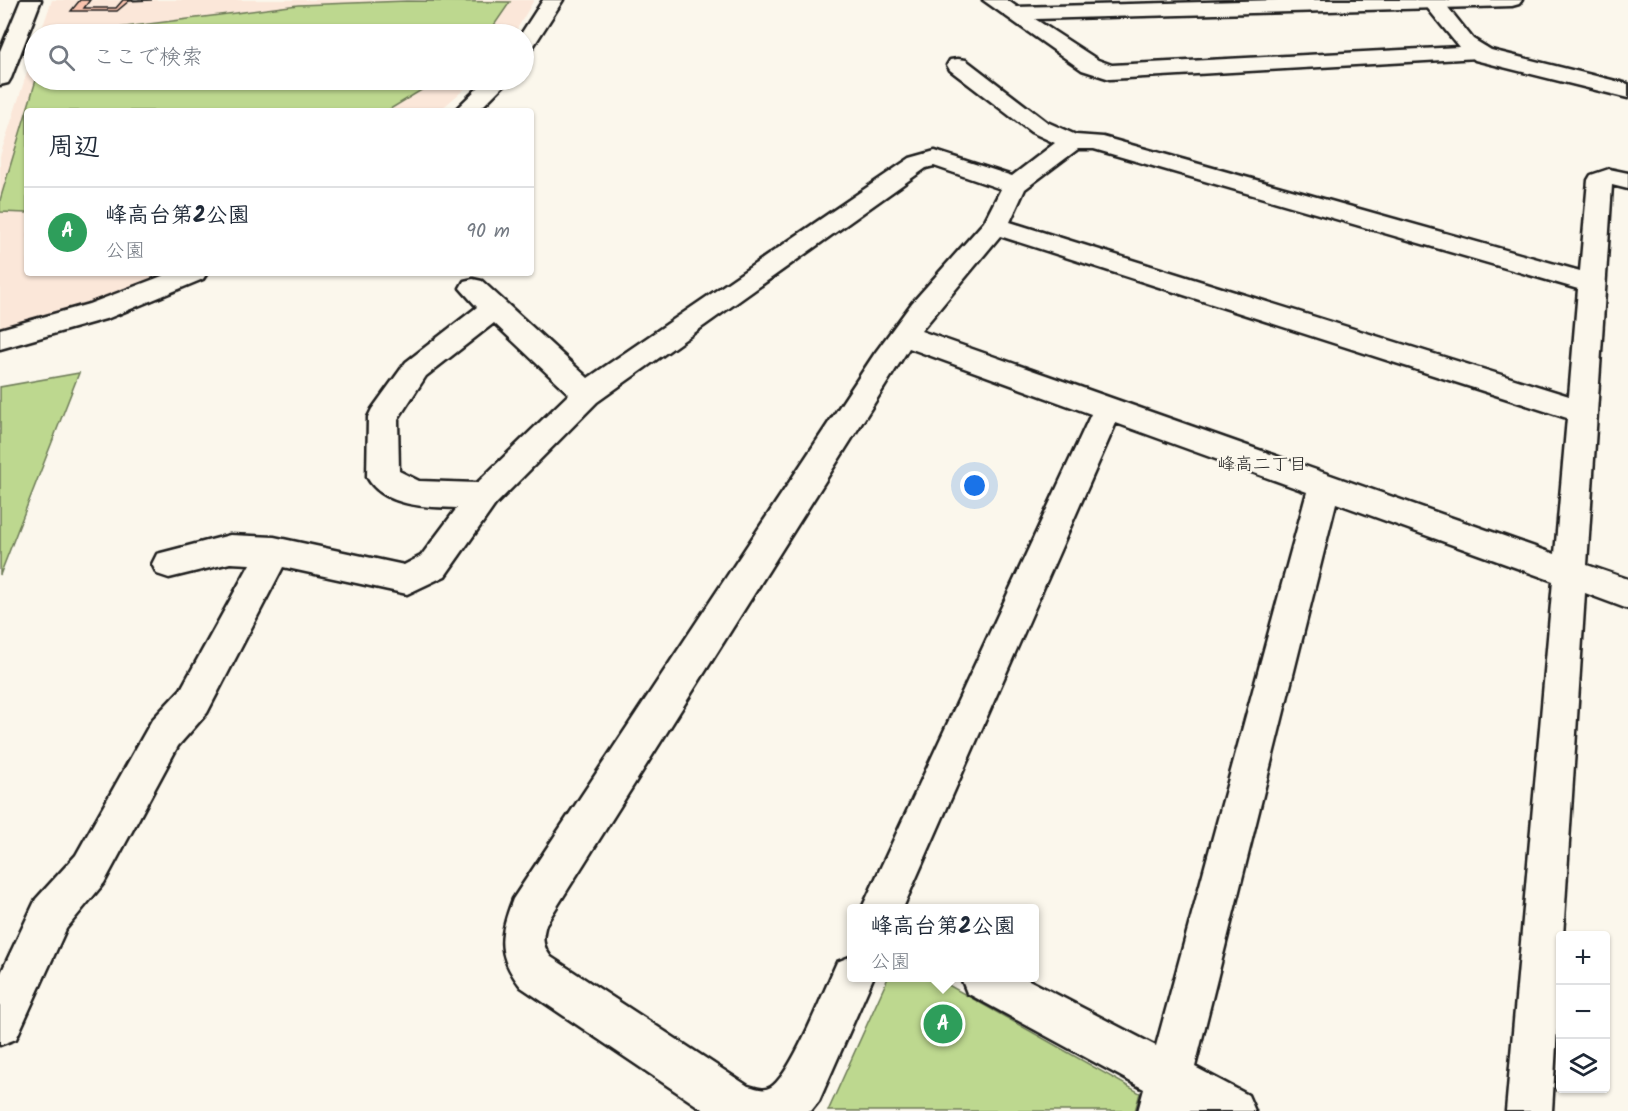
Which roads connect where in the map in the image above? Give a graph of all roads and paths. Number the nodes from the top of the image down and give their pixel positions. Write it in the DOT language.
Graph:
graph roads {
  1 [pos="553,0"];
  2 [pos="993,0"];
  3 [pos="1512,0"];
  4 [pos="1432,1"];
  5 [pos="24,4"];
  6 [pos="1012,13"];
  7 [pos="534,30"];
  8 [pos="1478,52"];
  9 [pos="958,65"];
  10 [pos="1,74"];
  11 [pos="487,90"];
  12 [pos="1628,91"];
  13 [pos="468,108"];
  14 [pos="1072,142"];
  15 [pos="1628,181"];
  16 [pos="1015,185"];
  17 [pos="995,226"];
  18 [pos="187,276"];
  19 [pos="1591,283"];
  20 [pos="903,335"];
  21 [pos="0,339"];
  22 [pos="587,394"];
  23 [pos="1108,408"];
  24 [pos="1581,411"];
  25 [pos="1324,486"];
  26 [pos="484,496"];
  27 [pos="274,552"];
  28 [pos="169,564"];
  29 [pos="1569,573"];
  30 [pos="1628,594"];
  31 [pos="884,904"];
  32 [pos="850,982"];
  33 [pos="988,982"];
  34 [pos="0,1023"];
  35 [pos="1165,1094"];
  36 [pos="756,1111"];
  37 [pos="768,1111"];
  38 [pos="1232,1111"];
  39 [pos="1529,1111"];
  1 -- 7 [label="street"];
  2 -- 6 [label="street"];
  3 -- 4 [label="street"];
  4 -- 6 [label="street"];
  4 -- 8 [label="street"];
  5 -- 10 [label="street"];
  6 -- 8 [label="street"];
  8 -- 12 [label="street"];
  9 -- 14 [label="street"];
  11 -- 13 [label="street"];
  14 -- 16 [label="street"];
  14 -- 19 [label="street"];
  15 -- 19 [label="street"];
  16 -- 17 [label="street"];
  16 -- 22 [label="street"];
  17 -- 20 [label="street"];
  17 -- 24 [label="street"];
  18 -- 21 [label="street"];
  19 -- 24 [label="street"];
  20 -- 23 [label="street"];
  20 -- 36 [label="street"];
  22 -- 26 [label="street"];
  22 -- 26 [label="street"];
  23 -- 25 [label="street"];
  23 -- 31 [label="street"];
  24 -- 29 [label="street"];
  25 -- 29 [label="street"];
  25 -- 35 [label="street"];
  26 -- 27 [label="street"];
  27 -- 28 [label="street"];
  27 -- 34 [label="street"];
  29 -- 30 [label="street"];
  29 -- 39 [label="street"];
  32 -- 37 [label="street"];
  33 -- 35 [label="street"];
  35 -- 38 [label="street"];
}
